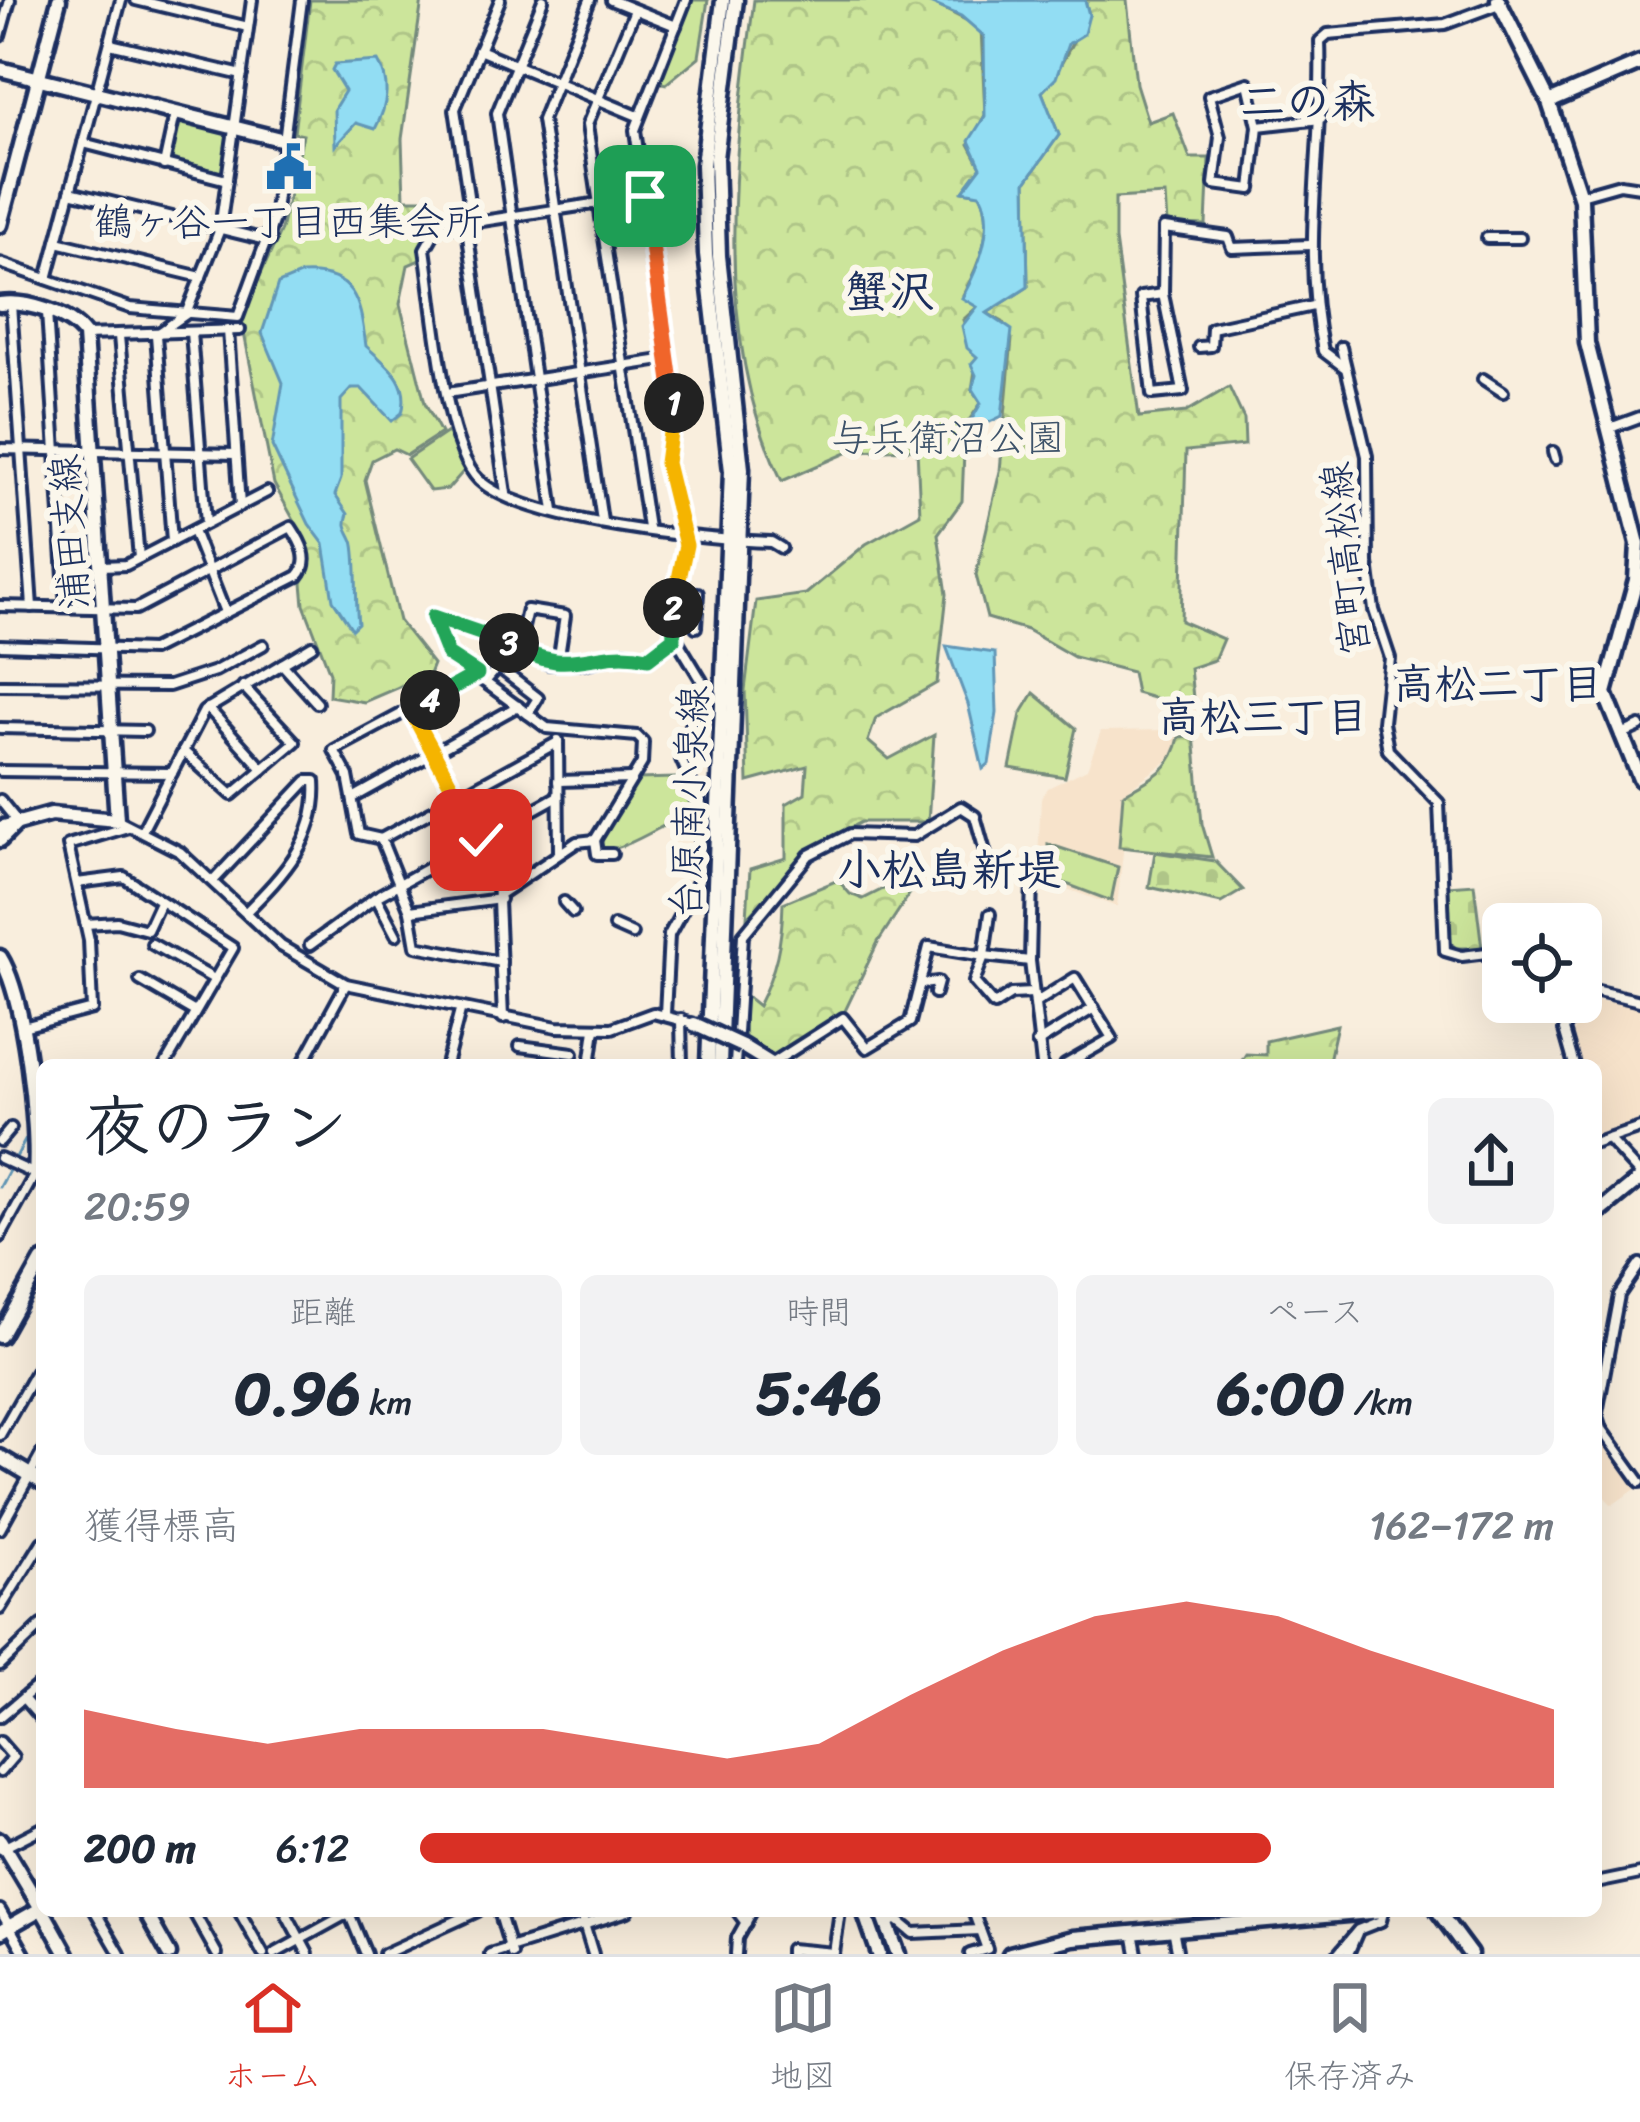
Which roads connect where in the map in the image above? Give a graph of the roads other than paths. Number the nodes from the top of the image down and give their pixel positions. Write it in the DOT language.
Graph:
graph roads {
  1 [pos="10,0"];
  2 [pos="59,0"];
  3 [pos="122,0"];
  4 [pos="136,0"];
  5 [pos="252,0"];
  6 [pos="302,0"];
  7 [pos="500,0"];
  8 [pos="543,0"];
  9 [pos="590,0"];
  10 [pos="611,0"];
  11 [pos="686,0"];
  12 [pos="723,0"];
  13 [pos="736,0"];
  14 [pos="1498,2"];
  15 [pos="635,10"];
  16 [pos="3,14"];
  17 [pos="676,26"];
  18 [pos="248,27"];
  19 [pos="0,36"];
  20 [pos="110,44"];
  21 [pos="479,50"];
  22 [pos="1640,63"];
  23 [pos="516,66"];
  24 [pos="0,69"];
  25 [pos="242,75"];
  26 [pos="38,78"];
  27 [pos="557,83"];
  28 [pos="97,93"];
  29 [pos="598,99"];
  30 [pos="1549,102"];
  31 [pos="175,114"];
  32 [pos="639,116"];
  33 [pos="1321,119"];
  34 [pos="1258,125"];
  35 [pos="234,128"];
  36 [pos="284,140"];
  37 [pos="83,143"];
  38 [pos="164,165"];
  39 [pos="227,179"];
  40 [pos="1640,187"];
  41 [pos="70,192"];
  42 [pos="645,196"];
  43 [pos="1580,196"];
  44 [pos="599,203"];
  45 [pos="556,209"];
  46 [pos="511,216"];
  47 [pos="469,223"];
  48 [pos="0,225"];
  49 [pos="220,229"];
  50 [pos="1487,238"];
  51 [pos="1520,238"];
  52 [pos="270,241"];
  53 [pos="57,242"];
  54 [pos="1310,245"];
  55 [pos="0,263"];
  56 [pos="201,277"];
  57 [pos="47,279"];
  58 [pos="1163,295"];
  59 [pos="5,303"];
  60 [pos="1313,306"];
  61 [pos="47,312"];
  62 [pos="186,314"];
  63 [pos="228,330"];
  64 [pos="240,330"];
  65 [pos="191,332"];
  66 [pos="86,335"];
  67 [pos="156,335"];
  68 [pos="119,336"];
  69 [pos="1199,347"];
  70 [pos="1341,347"];
  71 [pos="668,358"];
  72 [pos="624,365"];
  73 [pos="1344,368"];
  74 [pos="580,372"];
  75 [pos="535,379"];
  76 [pos="1483,379"];
  77 [pos="491,386"];
  78 [pos="1503,392"];
  79 [pos="447,393"];
  80 [pos="1640,416"];
  81 [pos="1610,428"];
  82 [pos="0,449"];
  83 [pos="21,449"];
  84 [pos="56,450"];
  85 [pos="94,450"];
  86 [pos="130,452"];
  87 [pos="165,452"];
  88 [pos="200,453"];
  89 [pos="236,454"];
  90 [pos="267,492"];
  91 [pos="506,495"];
  92 [pos="240,506"];
  93 [pos="554,511"];
  94 [pos="602,521"];
  95 [pos="206,523"];
  96 [pos="648,528"];
  97 [pos="193,531"];
  98 [pos="1639,536"];
  99 [pos="686,538"];
  100 [pos="172,541"];
  101 [pos="736,541"];
  102 [pos="781,548"];
  103 [pos="139,558"];
  104 [pos="102,566"];
  105 [pos="208,571"];
  106 [pos="678,592"];
  107 [pos="0,606"];
  108 [pos="32,607"];
  109 [pos="66,608"];
  110 [pos="104,609"];
  111 [pos="224,612"];
  112 [pos="696,626"];
  113 [pos="674,638"];
  114 [pos="0,645"];
  115 [pos="263,645"];
  116 [pos="311,646"];
  117 [pos="107,649"];
  118 [pos="518,649"];
  119 [pos="558,663"];
  120 [pos="282,664"];
  121 [pos="477,674"];
  122 [pos="486,681"];
  123 [pos="0,685"];
  124 [pos="243,686"];
  125 [pos="110,688"];
  126 [pos="317,703"];
  127 [pos="518,706"];
  128 [pos="208,708"];
  129 [pos="411,711"];
  130 [pos="528,714"];
  131 [pos="1640,726"];
  132 [pos="0,728"];
  133 [pos="557,728"];
  134 [pos="112,731"];
  135 [pos="145,731"];
  136 [pos="1620,735"];
  137 [pos="558,742"];
  138 [pos="183,751"];
  139 [pos="434,753"];
  140 [pos="263,769"];
  141 [pos="114,770"];
  142 [pos="0,771"];
  143 [pos="172,772"];
  144 [pos="632,779"];
  145 [pos="1640,779"];
  146 [pos="558,781"];
  147 [pos="558,796"];
  148 [pos="458,797"];
  149 [pos="352,798"];
  150 [pos="0,800"];
  151 [pos="725,814"];
  152 [pos="703,820"];
  153 [pos="18,822"];
  154 [pos="123,823"];
  155 [pos="0,829"];
  156 [pos="142,830"];
  157 [pos="382,839"];
  158 [pos="481,840"];
  159 [pos="596,840"];
  160 [pos="0,841"];
  161 [pos="559,853"];
  162 [pos="612,854"];
  163 [pos="214,880"];
  164 [pos="77,883"];
  165 [pos="400,883"];
  166 [pos="500,897"];
  167 [pos="376,898"];
  168 [pos="160,902"];
  169 [pos="564,902"];
  170 [pos="410,911"];
  171 [pos="246,912"];
  172 [pos="573,912"];
  173 [pos="990,914"];
  174 [pos="86,924"];
  175 [pos="614,926"];
  176 [pos="632,934"];
  177 [pos="395,935"];
  178 [pos="152,944"];
  179 [pos="310,945"];
  180 [pos="1482,953"];
  181 [pos="984,956"];
  182 [pos="0,957"];
  183 [pos="1030,961"];
  184 [pos="501,962"];
  185 [pos="214,979"];
  186 [pos="140,980"];
  187 [pos="346,984"];
  188 [pos="922,984"];
  189 [pos="1602,992"];
  190 [pos="935,993"];
  191 [pos="737,998"];
  192 [pos="1033,998"];
  193 [pos="717,999"];
  194 [pos="1640,1000"];
  195 [pos="1094,1008"];
  196 [pos="460,1011"];
  197 [pos="195,1012"];
  198 [pos="665,1014"];
  199 [pos="503,1018"];
  200 [pos="687,1022"];
  201 [pos="1567,1023"];
  202 [pos="19,1029"];
  203 [pos="595,1029"];
  204 [pos="1037,1042"];
  205 [pos="520,1046"];
  206 [pos="544,1050"];
  207 [pos="573,1054"];
  208 [pos="168,1059"];
  209 [pos="305,1059"];
  210 [pos="448,1059"];
  211 [pos="543,1059"];
  212 [pos="591,1059"];
  213 [pos="683,1059"];
  214 [pos="709,1059"];
  215 [pos="720,1059"];
  216 [pos="734,1059"];
  217 [pos="762,1059"];
  218 [pos="780,1059"];
  219 [pos="1041,1059"];
  220 [pos="1075,1059"];
  221 [pos="1572,1059"];
  222 [pos="36,1088"];
  223 [pos="11,1129"];
  224 [pos="1640,1129"];
  225 [pos="1608,1139"];
  226 [pos="0,1141"];
  227 [pos="1602,1141"];
  228 [pos="0,1158"];
  229 [pos="36,1174"];
  230 [pos="1640,1176"];
  231 [pos="36,1180"];
  232 [pos="1602,1210"];
  233 [pos="0,1237"];
  234 [pos="1640,1264"];
  235 [pos="36,1272"];
  236 [pos="0,1336"];
  237 [pos="36,1372"];
  238 [pos="1602,1387"];
  239 [pos="1602,1429"];
  240 [pos="0,1435"];
  241 [pos="0,1457"];
  242 [pos="36,1479"];
  243 [pos="1640,1482"];
  244 [pos="0,1529"];
  245 [pos="36,1552"];
  246 [pos="0,1609"];
  247 [pos="36,1640"];
  248 [pos="0,1664"];
  249 [pos="36,1687"];
  250 [pos="23,1698"];
  251 [pos="36,1713"];
  252 [pos="0,1717"];
  253 [pos="0,1742"];
  254 [pos="0,1772"];
  255 [pos="36,1831"];
  256 [pos="2,1846"];
  257 [pos="1640,1874"];
  258 [pos="1602,1882"];
  259 [pos="36,1900"];
  260 [pos="0,1910"];
  261 [pos="36,1912"];
  262 [pos="46,1917"];
  263 [pos="98,1917"];
  264 [pos="148,1917"];
  265 [pos="196,1917"];
  266 [pos="242,1917"];
  267 [pos="289,1917"];
  268 [pos="331,1917"];
  269 [pos="352,1917"];
  270 [pos="465,1917"];
  271 [pos="501,1917"];
  272 [pos="601,1917"];
  273 [pos="742,1917"];
  274 [pos="749,1917"];
  275 [pos="839,1917"];
  276 [pos="866,1917"];
  277 [pos="890,1917"];
  278 [pos="891,1917"];
  279 [pos="975,1917"];
  280 [pos="1308,1917"];
  281 [pos="1381,1917"];
  282 [pos="1442,1917"];
  283 [pos="583,1921"];
  284 [pos="746,1923"];
  285 [pos="1173,1928"];
  286 [pos="5,1929"];
  287 [pos="980,1930"];
  288 [pos="1358,1930"];
  289 [pos="1133,1932"];
  290 [pos="301,1938"];
  291 [pos="1072,1938"];
  292 [pos="877,1948"];
  293 [pos="896,1948"];
  294 [pos="511,1950"];
  295 [pos="1177,1950"];
  296 [pos="1463,1952"];
  297 [pos="25,1954"];
  298 [pos="67,1954"];
  299 [pos="120,1954"];
  300 [pos="169,1954"];
  301 [pos="217,1954"];
  302 [pos="263,1954"];
  303 [pos="274,1954"];
  304 [pos="308,1954"];
  305 [pos="366,1954"];
  306 [pos="384,1954"];
  307 [pos="490,1954"];
  308 [pos="592,1954"];
  309 [pos="736,1954"];
  310 [pos="790,1954"];
  311 [pos="970,1954"];
  312 [pos="1010,1954"];
  313 [pos="1076,1954"];
  314 [pos="1137,1954"];
  315 [pos="1338,1954"];
  316 [pos="1348,1954"];
  1 -- 16 [label="street"];
  2 -- 26 [label="street"];
  3 -- 20 [label="street"];
  4 -- 18 [label="street"];
  5 -- 18 [label="street"];
  6 -- 36 [label="street"];
  7 -- 21 [label="street"];
  8 -- 23 [label="street"];
  9 -- 27 [label="street"];
  10 -- 15 [label="street"];
  11 -- 17 [label="street"];
  12 -- 101 [label="street"];
  13 -- 101 [label="street, 台原南小泉線"];
  14 -- 30 [label="street"];
  14 -- 33 [label="street"];
  15 -- 17 [label="street"];
  15 -- 29 [label="street"];
  16 -- 19 [label="street"];
  17 -- 32 [label="street"];
  18 -- 25 [label="street"];
  20 -- 25 [label="street"];
  20 -- 28 [label="street"];
  21 -- 23 [label="street"];
  21 -- 47 [label="street"];
  22 -- 30 [label="street"];
  23 -- 27 [label="street"];
  23 -- 46 [label="street"];
  24 -- 26 [label="street"];
  25 -- 35 [label="street"];
  26 -- 28 [label="street"];
  26 -- 48 [label="street"];
  27 -- 29 [label="street"];
  27 -- 45 [label="street"];
  28 -- 31 [label="street"];
  28 -- 37 [label="street"];
  29 -- 32 [label="street"];
  29 -- 44 [label="street"];
  30 -- 43 [label="street"];
  31 -- 35 [label="street"];
  31 -- 38 [label="street"];
  32 -- 42 [label="street"];
  33 -- 34 [label="street"];
  33 -- 54 [label="street"];
  34 -- 34 [label="street"];
  35 -- 36 [label="street"];
  35 -- 39 [label="street"];
  36 -- 52 [label="street"];
  37 -- 38 [label="street"];
  37 -- 41 [label="street"];
  38 -- 39 [label="street"];
  39 -- 49 [label="street"];
  40 -- 43 [label="street"];
  41 -- 49 [label="street"];
  41 -- 53 [label="street"];
  42 -- 44 [label="street"];
  42 -- 71 [label="street"];
  43 -- 81 [label="street"];
  44 -- 45 [label="street"];
  44 -- 72 [label="street"];
  45 -- 46 [label="street"];
  45 -- 74 [label="street"];
  46 -- 47 [label="street"];
  46 -- 75 [label="street"];
  47 -- 77 [label="street"];
  47 -- 79 [label="street"];
  49 -- 52 [label="street"];
  49 -- 56 [label="street"];
  50 -- 51 [label="street"];
  52 -- 62 [label="street"];
  53 -- 56 [label="street"];
  53 -- 57 [label="street"];
  54 -- 58 [label="street"];
  54 -- 60 [label="street"];
  55 -- 57 [label="street"];
  56 -- 62 [label="street"];
  57 -- 62 [label="street"];
  58 -- 58 [label="street"];
  59 -- 61 [label="street"];
  59 -- 83 [label="street"];
  60 -- 69 [label="street"];
  60 -- 73 [label="street"];
  61 -- 66 [label="street"];
  61 -- 84 [label="street"];
  62 -- 67 [label="street"];
  63 -- 64 [label="street"];
  63 -- 65 [label="street"];
  63 -- 89 [label="street"];
  65 -- 67 [label="street"];
  65 -- 88 [label="street"];
  66 -- 68 [label="street"];
  66 -- 85 [label="street, 浦田支線"];
  67 -- 68 [label="street"];
  67 -- 87 [label="street"];
  68 -- 86 [label="street"];
  70 -- 73 [label="street"];
  71 -- 72 [label="street"];
  71 -- 99 [label="street"];
  72 -- 74 [label="street"];
  72 -- 96 [label="street"];
  73 -- 180 [label="street, 宮町高松線"];
  74 -- 75 [label="street"];
  74 -- 94 [label="street"];
  75 -- 77 [label="street"];
  75 -- 93 [label="street"];
  76 -- 78 [label="street"];
  77 -- 79 [label="street"];
  77 -- 91 [label="street"];
  79 -- 91 [label="street"];
  80 -- 81 [label="street"];
  81 -- 98 [label="street"];
  82 -- 83 [label="street"];
  83 -- 84 [label="street"];
  83 -- 108 [label="street"];
  84 -- 85 [label="street"];
  84 -- 109 [label="street"];
  85 -- 86 [label="street"];
  85 -- 104 [label="street, 浦田支線"];
  86 -- 87 [label="street"];
  86 -- 103 [label="street"];
  87 -- 88 [label="street"];
  87 -- 100 [label="street"];
  88 -- 89 [label="street"];
  88 -- 95 [label="street"];
  89 -- 92 [label="street"];
  90 -- 92 [label="street"];
  91 -- 93 [label="street"];
  92 -- 95 [label="street"];
  93 -- 94 [label="street"];
  94 -- 96 [label="street"];
  95 -- 97 [label="street"];
  96 -- 99 [label="street"];
  97 -- 100 [label="street"];
  97 -- 105 [label="street"];
  98 -- 136 [label="street"];
  99 -- 101 [label="street"];
  99 -- 106 [label="street"];
  100 -- 103 [label="street"];
  101 -- 102 [label="street"];
  101 -- 151 [label="street, 台原南小泉線"];
  103 -- 104 [label="street"];
  104 -- 110 [label="street, 浦田支線"];
  105 -- 110 [label="street"];
  105 -- 111 [label="street"];
  105 -- 111 [label="street"];
  106 -- 112 [label="street"];
  106 -- 113 [label="street"];
  107 -- 108 [label="street"];
  108 -- 109 [label="street"];
  109 -- 110 [label="street"];
  110 -- 117 [label="street, 浦田支線"];
  111 -- 117 [label="street"];
  113 -- 119 [label="street"];
  113 -- 152 [label="street"];
  114 -- 117 [label="street"];
  115 -- 125 [label="street"];
  116 -- 120 [label="street"];
  117 -- 125 [label="street, 浦田支線"];
  118 -- 119 [label="street"];
  118 -- 119 [label="street"];
  118 -- 121 [label="street"];
  120 -- 124 [label="street"];
  120 -- 126 [label="street"];
  121 -- 122 [label="street"];
  121 -- 129 [label="street"];
  122 -- 127 [label="street"];
  122 -- 130 [label="street"];
  123 -- 125 [label="street"];
  124 -- 128 [label="street"];
  124 -- 140 [label="street"];
  125 -- 134 [label="street, 浦田支線"];
  127 -- 130 [label="street"];
  127 -- 139 [label="street"];
  128 -- 138 [label="street"];
  128 -- 140 [label="street"];
  129 -- 139 [label="street"];
  129 -- 149 [label="street"];
  130 -- 133 [label="street"];
  131 -- 136 [label="street"];
  132 -- 134 [label="street"];
  133 -- 137 [label="street"];
  133 -- 144 [label="street"];
  134 -- 135 [label="street"];
  134 -- 141 [label="street, 浦田支線"];
  136 -- 145 [label="street"];
  137 -- 146 [label="street"];
  137 -- 148 [label="street"];
  138 -- 140 [label="street"];
  138 -- 143 [label="street"];
  139 -- 148 [label="street"];
  139 -- 149 [label="street"];
  141 -- 142 [label="street"];
  141 -- 143 [label="street"];
  141 -- 154 [label="street, 浦田支線"];
  143 -- 156 [label="street"];
  144 -- 146 [label="street"];
  144 -- 159 [label="street"];
  146 -- 147 [label="street"];
  147 -- 158 [label="street"];
  147 -- 161 [label="street"];
  148 -- 157 [label="street"];
  148 -- 158 [label="street"];
  149 -- 157 [label="street"];
  150 -- 153 [label="street"];
  151 -- 152 [label="street"];
  151 -- 193 [label="street, 台原南小泉線"];
  152 -- 198 [label="street"];
  153 -- 154 [label="street"];
  153 -- 155 [label="street"];
  153 -- 160 [label="street"];
  154 -- 156 [label="street"];
  154 -- 164 [label="street"];
  156 -- 163 [label="street"];
  157 -- 165 [label="street"];
  158 -- 165 [label="street"];
  158 -- 166 [label="street"];
  159 -- 161 [label="street"];
  159 -- 162 [label="street"];
  161 -- 166 [label="street"];
  163 -- 171 [label="street"];
  163 -- 171 [label="street"];
  164 -- 168 [label="street"];
  164 -- 174 [label="street"];
  165 -- 167 [label="street"];
  165 -- 170 [label="street"];
  166 -- 170 [label="street"];
  166 -- 184 [label="street"];
  167 -- 177 [label="street"];
  167 -- 179 [label="street"];
  168 -- 174 [label="street"];
  168 -- 185 [label="street"];
  169 -- 172 [label="street"];
  170 -- 184 [label="street"];
  171 -- 187 [label="street"];
  173 -- 181 [label="street"];
  174 -- 202 [label="street"];
  175 -- 176 [label="street"];
  178 -- 185 [label="street"];
  181 -- 183 [label="street"];
  181 -- 188 [label="street"];
  181 -- 192 [label="street"];
  182 -- 202 [label="street"];
  183 -- 191 [label="street"];
  183 -- 192 [label="street"];
  184 -- 199 [label="street"];
  185 -- 197 [label="street"];
  186 -- 197 [label="street"];
  187 -- 196 [label="street"];
  187 -- 209 [label="street"];
  188 -- 190 [label="street"];
  188 -- 218 [label="street"];
  189 -- 194 [label="street"];
  191 -- 193 [label="street"];
  191 -- 216 [label="street"];
  192 -- 195 [label="street"];
  192 -- 204 [label="street"];
  193 -- 214 [label="street, 台原南小泉線"];
  193 -- 215 [label="street, 台原南小泉線"];
  195 -- 204 [label="street"];
  195 -- 220 [label="street"];
  196 -- 199 [label="street"];
  196 -- 210 [label="street"];
  197 -- 208 [label="street"];
  198 -- 200 [label="street"];
  198 -- 203 [label="street"];
  199 -- 203 [label="street"];
  200 -- 213 [label="street"];
  200 -- 217 [label="street, bridge"];
  201 -- 221 [label="street"];
  202 -- 222 [label="street"];
  203 -- 212 [label="street"];
  204 -- 219 [label="street"];
  205 -- 206 [label="street"];
  206 -- 207 [label="street"];
  206 -- 211 [label="street"];
  223 -- 226 [label="street"];
  224 -- 225 [label="street"];
  225 -- 227 [label="street"];
  225 -- 230 [label="street"];
  228 -- 229 [label="street"];
  230 -- 232 [label="street"];
  231 -- 233 [label="street"];
  234 -- 238 [label="street"];
  235 -- 236 [label="street"];
  237 -- 240 [label="street"];
  239 -- 243 [label="street"];
  241 -- 242 [label="street"];
  242 -- 244 [label="street"];
  245 -- 246 [label="street"];
  247 -- 248 [label="street"];
  249 -- 250 [label="street"];
  250 -- 251 [label="street"];
  250 -- 252 [label="street"];
  253 -- 254 [label="street"];
  255 -- 256 [label="street"];
  256 -- 259 [label="street"];
  257 -- 258 [label="street"];
  260 -- 286 [label="street"];
  261 -- 286 [label="street"];
  262 -- 298 [label="street"];
  263 -- 299 [label="street"];
  264 -- 300 [label="street"];
  265 -- 301 [label="street"];
  266 -- 302 [label="street"];
  267 -- 290 [label="street"];
  268 -- 290 [label="street"];
  269 -- 305 [label="street"];
  270 -- 306 [label="street"];
  271 -- 294 [label="street"];
  272 -- 283 [label="street"];
  273 -- 284 [label="street"];
  274 -- 284 [label="street"];
  275 -- 310 [label="street"];
  276 -- 292 [label="street"];
  277 -- 293 [label="street"];
  278 -- 287 [label="street"];
  279 -- 287 [label="street"];
  280 -- 285 [label="street"];
  281 -- 288 [label="street"];
  282 -- 296 [label="street"];
  283 -- 294 [label="street"];
  283 -- 308 [label="street"];
  284 -- 309 [label="street"];
  285 -- 289 [label="street"];
  285 -- 295 [label="street"];
  286 -- 297 [label="street"];
  287 -- 311 [label="street"];
  288 -- 315 [label="street"];
  288 -- 316 [label="street"];
  289 -- 291 [label="street"];
  289 -- 314 [label="street"];
  290 -- 303 [label="street"];
  290 -- 304 [label="street"];
  291 -- 312 [label="street"];
  291 -- 313 [label="street"];
  294 -- 307 [label="street"];
}
